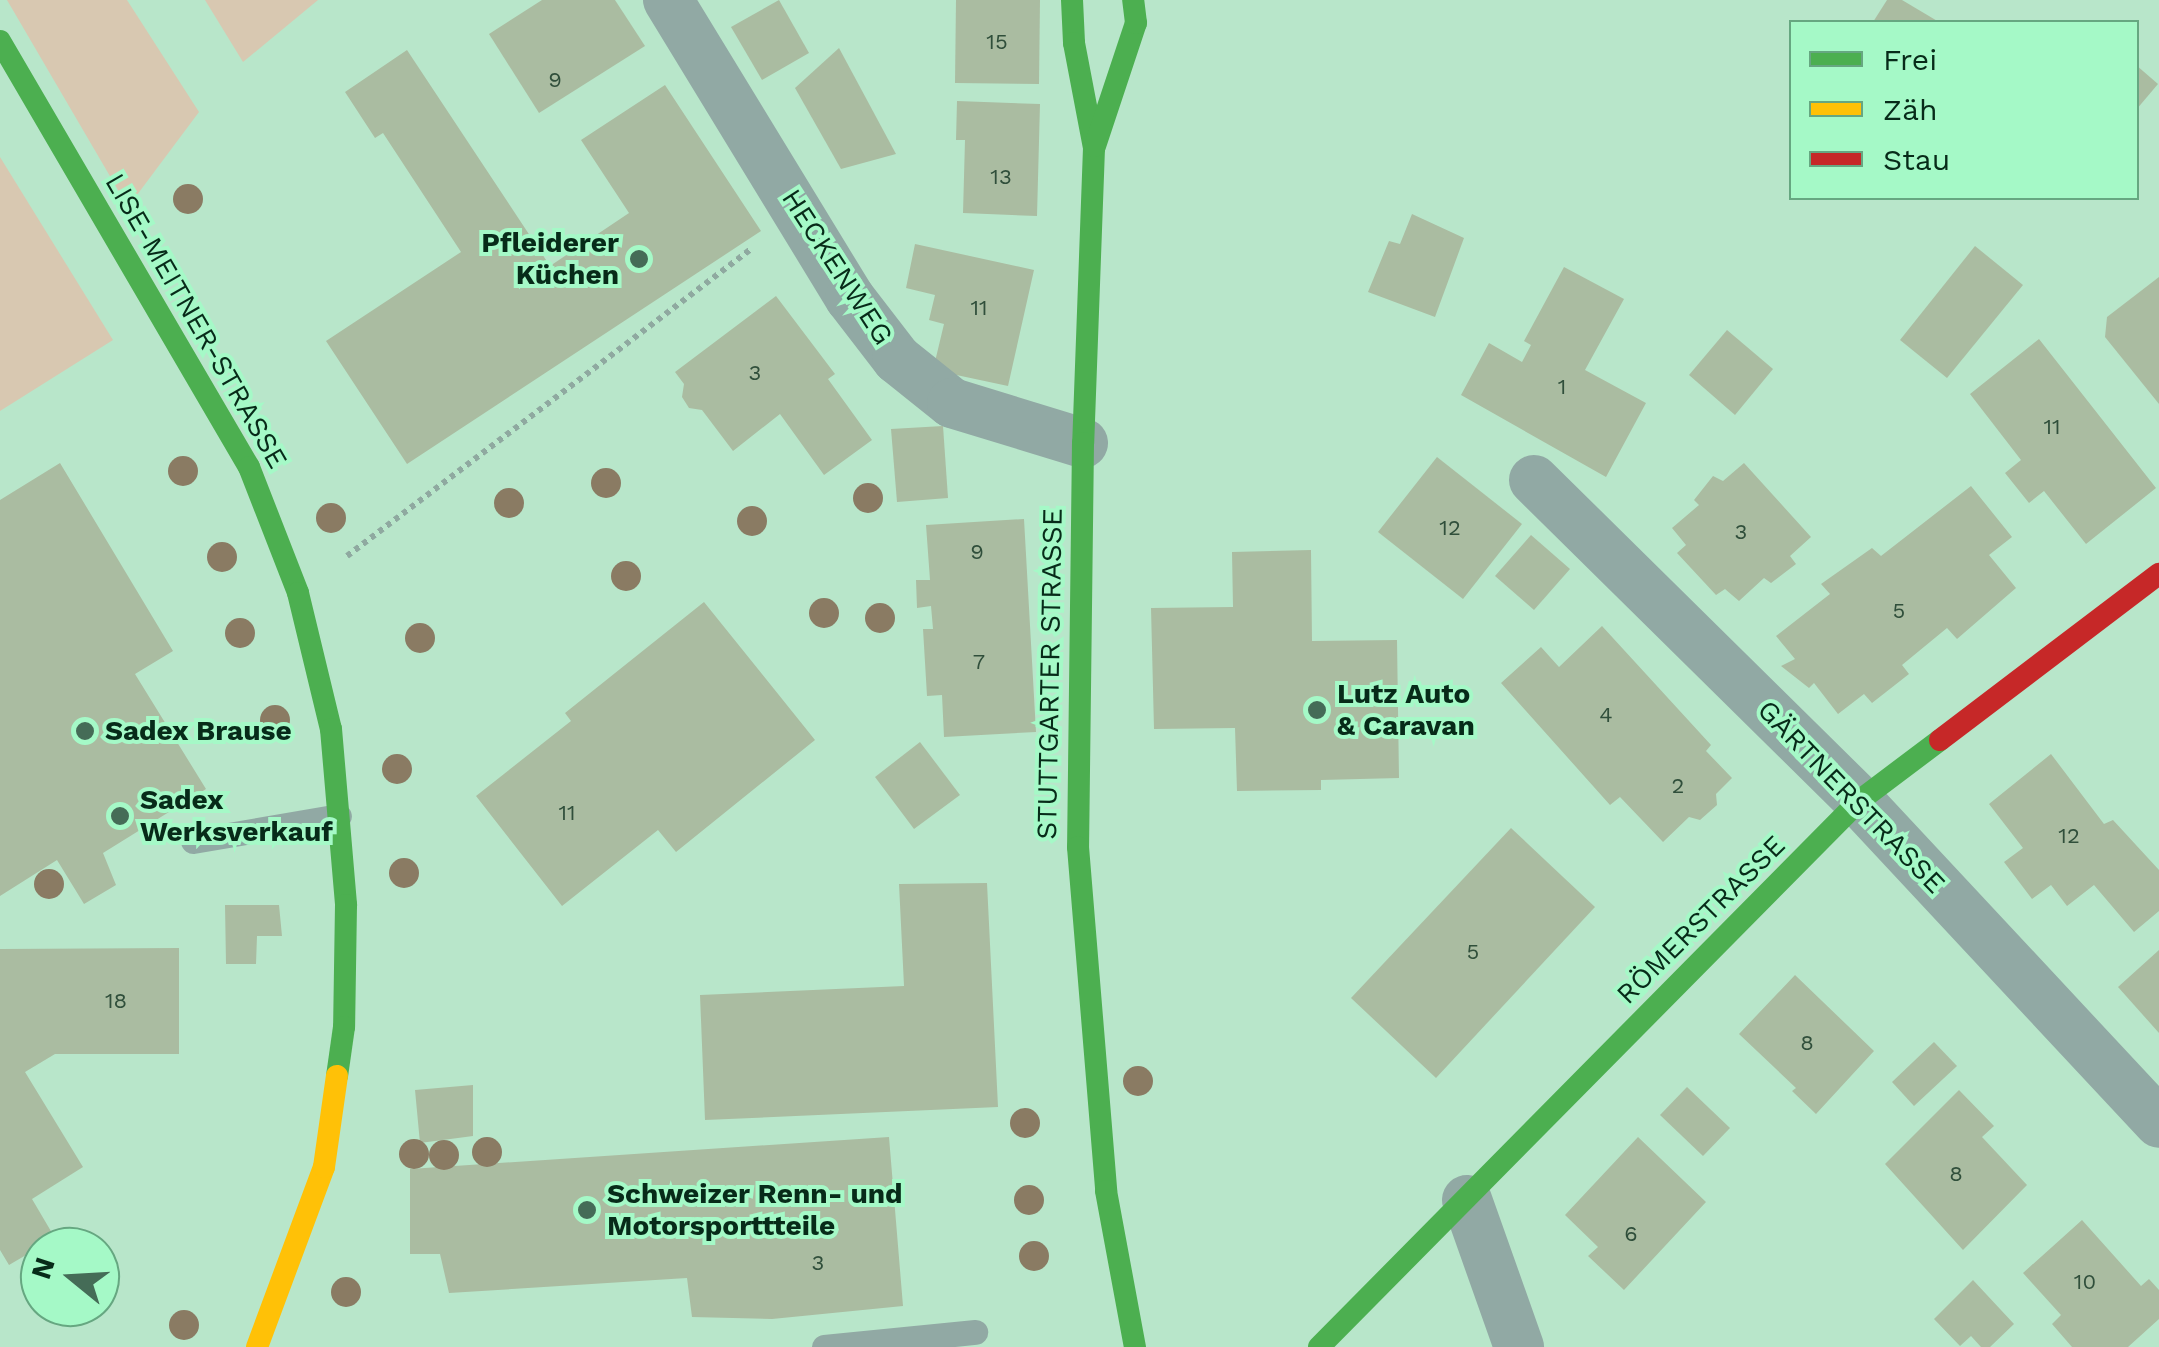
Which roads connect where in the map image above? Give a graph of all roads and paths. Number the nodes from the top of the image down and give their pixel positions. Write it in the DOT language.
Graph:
graph roads {
  1 [pos="668,0"];
  2 [pos="1072,0"];
  3 [pos="1133,0"];
  4 [pos="0,41"];
  5 [pos="1094,148"];
  6 [pos="800,212"];
  7 [pos="1083,444"];
  8 [pos="1534,480"];
  9 [pos="2159,574"];
  10 [pos="298,593"];
  11 [pos="1860,801"];
  12 [pos="339,816"];
  13 [pos="193,841"];
  14 [pos="2159,1124"];
  15 [pos="1467,1200"];
  16 [pos="975,1332"];
  17 [pos="257,1347"];
  18 [pos="824,1347"];
  19 [pos="1134,1347"];
  20 [pos="1319,1347"];
  21 [pos="1519,1347"];
  1 -- 6 [label="street, HECKENWEG"];
  2 -- 5 [label="street, STUTTGARTER STRASSE"];
  3 -- 5 [label="street"];
  4 -- 10 [label="street, LISE-MEITNER-STRASSE"];
  5 -- 7 [label="street, STUTTGARTER STRASSE"];
  6 -- 7 [label="street, HECKENWEG"];
  6 -- 10 [label="path"];
  7 -- 19 [label="street, STUTTGARTER STRASSE"];
  8 -- 11 [label="street, GÄRTNERSTRASSE"];
  9 -- 11 [label="street, RÖMERSTRASSE"];
  10 -- 12 [label="street, LISE-MEITNER-STRASSE"];
  11 -- 14 [label="street, GÄRTNERSTRASSE"];
  11 -- 15 [label="street, RÖMERSTRASSE"];
  12 -- 13 [label="lane"];
  12 -- 17 [label="street, LISE-MEITNER-STRASSE"];
  15 -- 20 [label="street, RÖMERSTRASSE"];
  15 -- 21 [label="street"];
  16 -- 18 [label="lane"];
}
